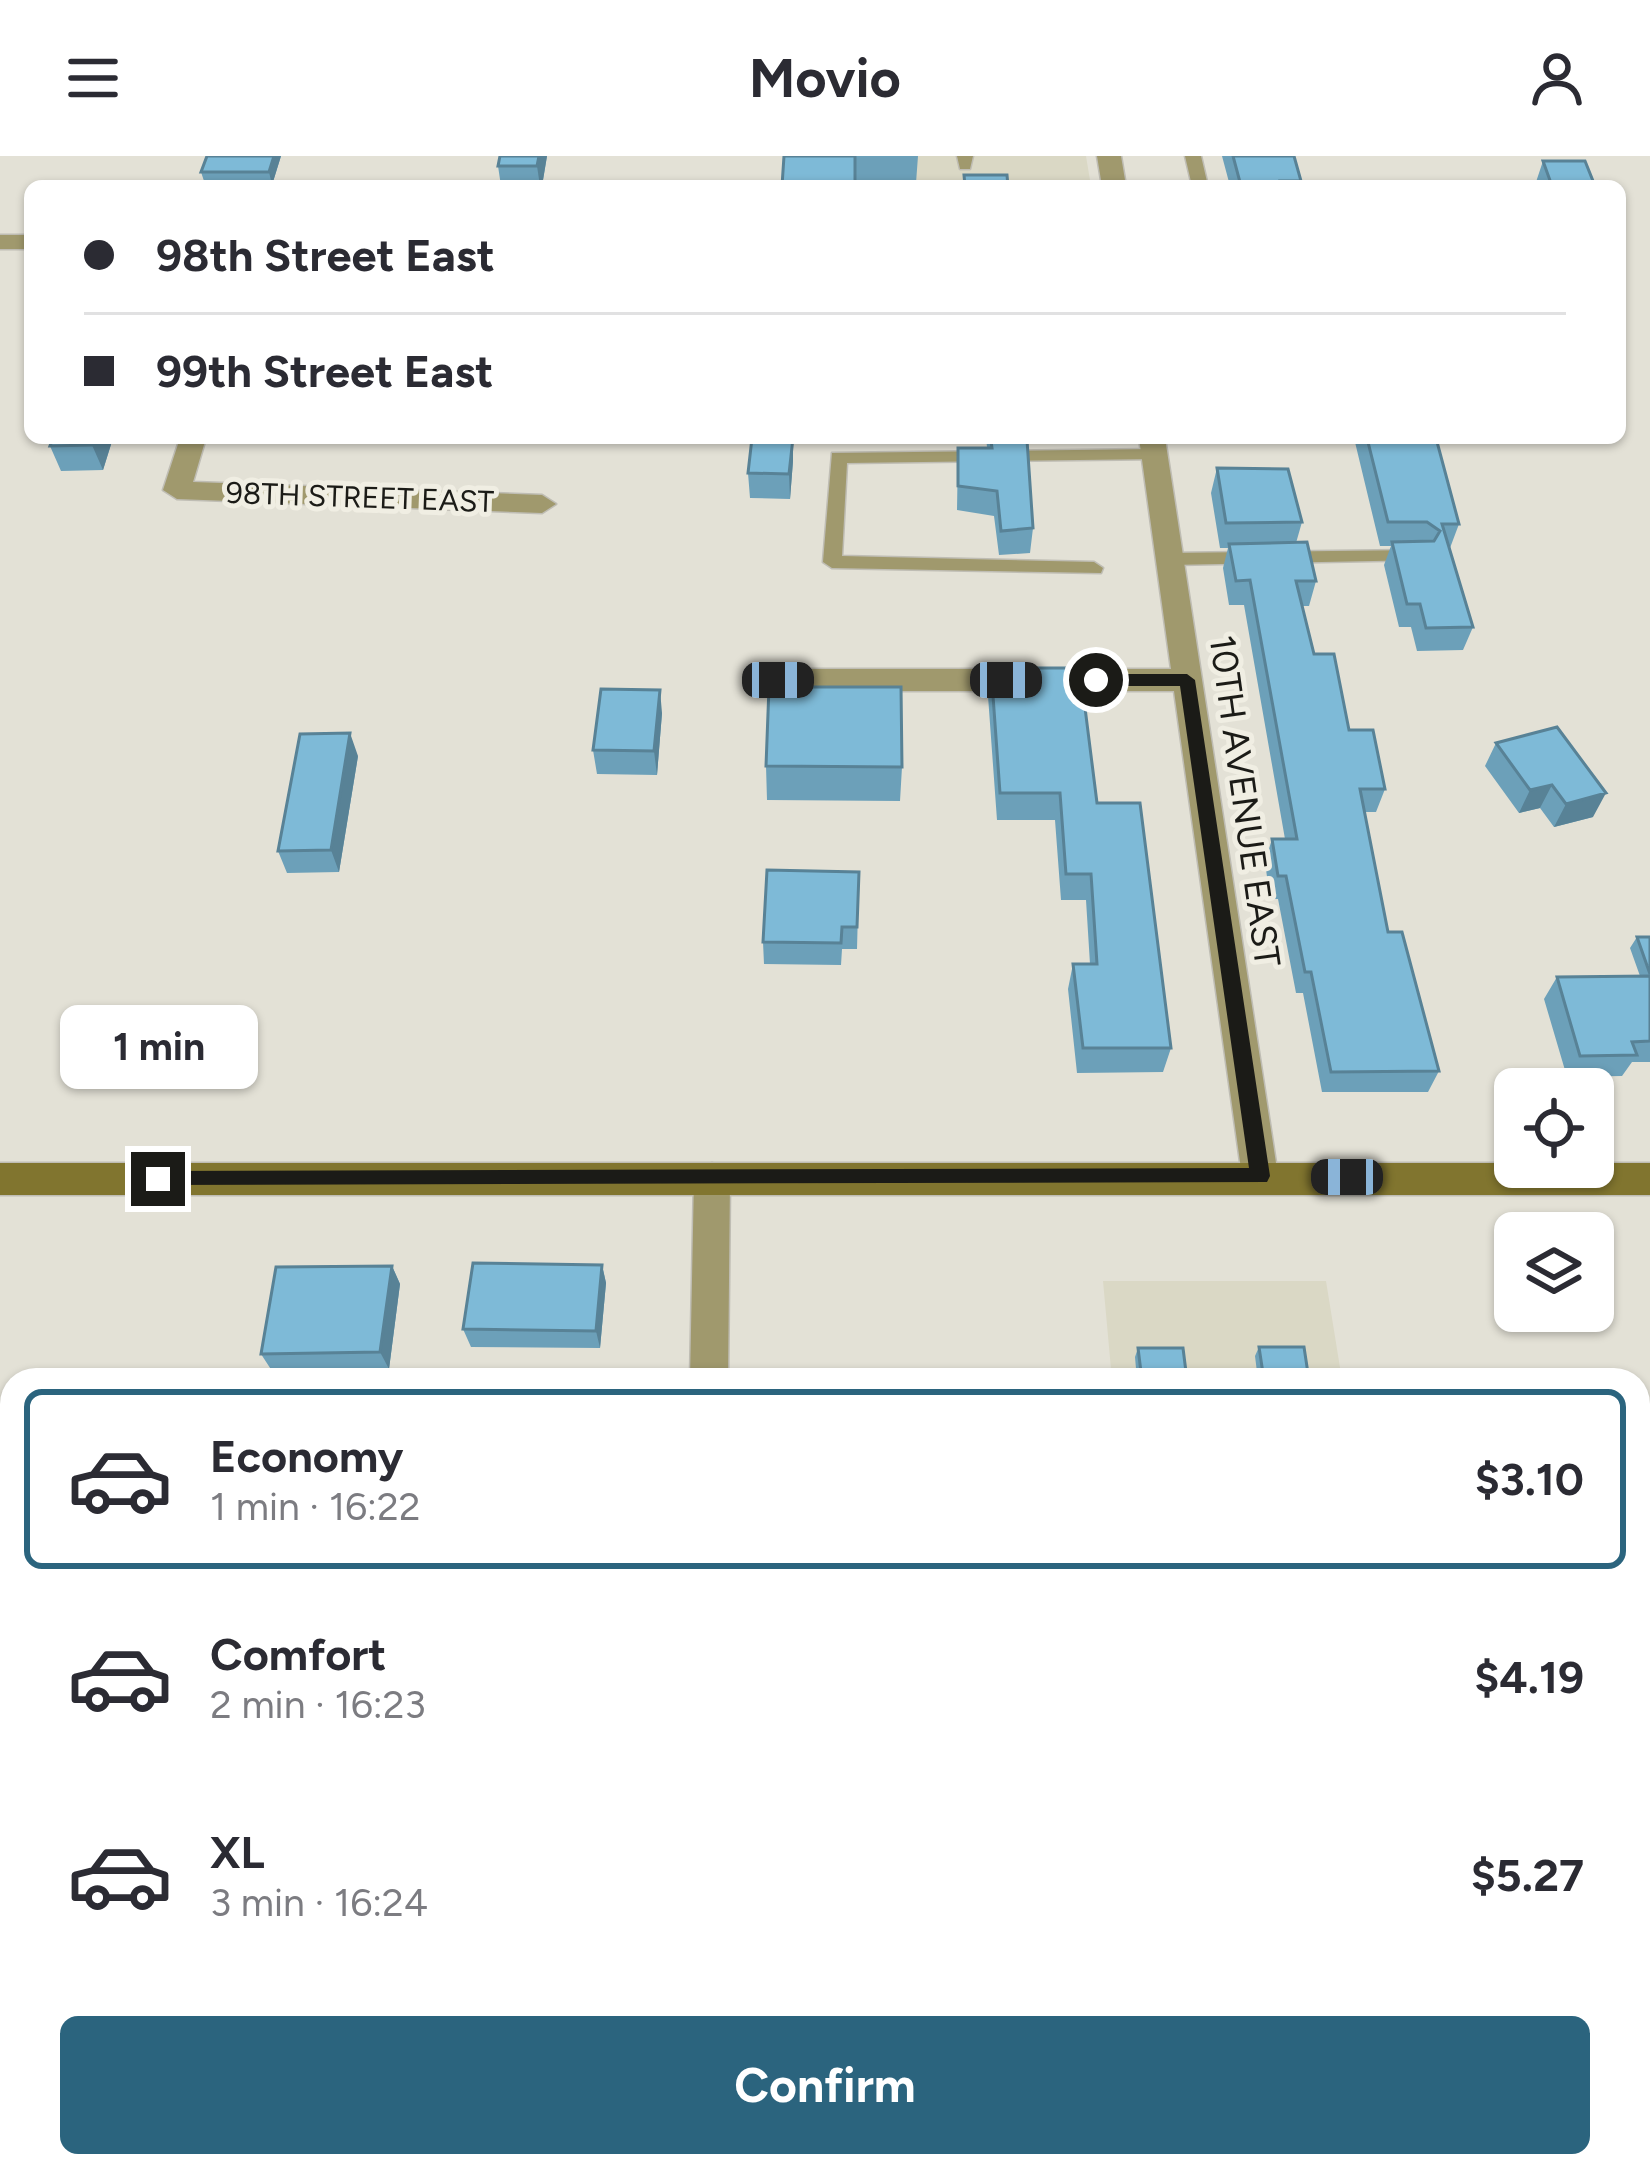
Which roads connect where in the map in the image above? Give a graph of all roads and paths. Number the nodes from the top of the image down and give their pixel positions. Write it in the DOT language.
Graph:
graph roads {
  1 [pos="191,444"];
  2 [pos="1153,446"];
  3 [pos="542,504"];
  4 [pos="1418,556"];
  5 [pos="1170,559"];
  6 [pos="1094,568"];
  7 [pos="778,680"];
  8 [pos="1187,680"];
  9 [pos="1260,1176"];
  10 [pos="0,1179"];
  11 [pos="712,1179"];
  12 [pos="1650,1179"];
  13 [pos="709,1368"];
  1 -- 3 [label="street, 98TH STREET EAST"];
  2 -- 5 [label="street, 10TH AVENUE EAST"];
  2 -- 6 [label="lane"];
  4 -- 5 [label="lane"];
  5 -- 8 [label="street, 10TH AVENUE EAST"];
  7 -- 8 [label="street"];
  8 -- 9 [label="street, 10TH AVENUE EAST"];
  9 -- 11 [label="street"];
  9 -- 12 [label="street"];
  10 -- 11 [label="street"];
  11 -- 13 [label="street"];
}
